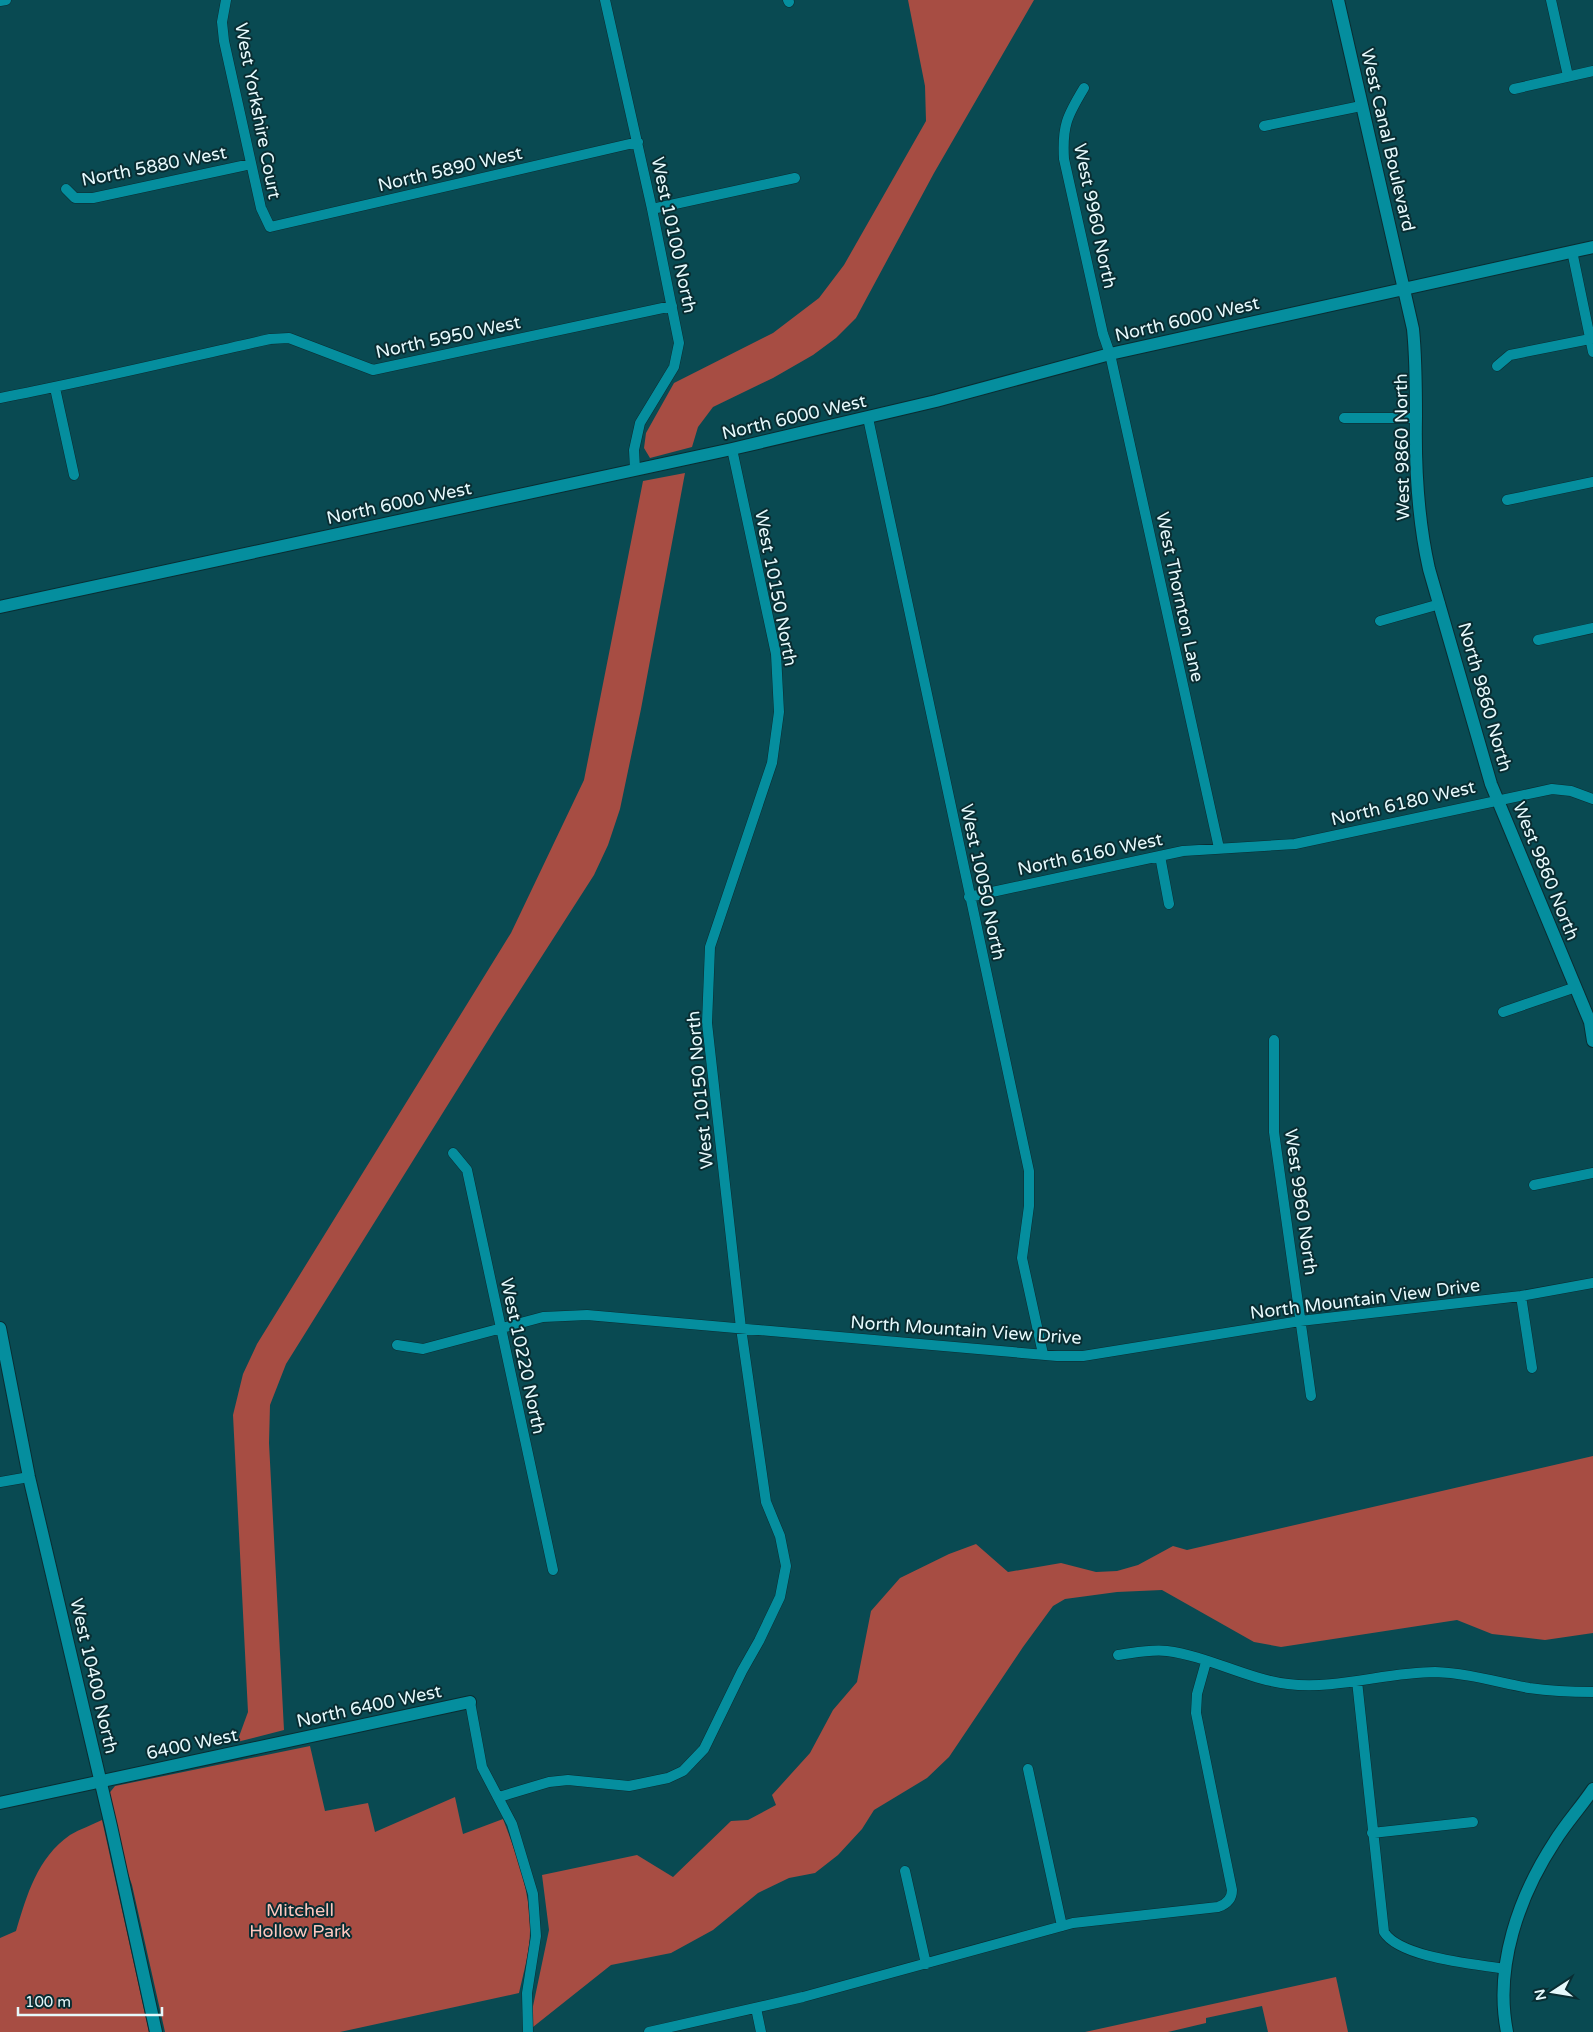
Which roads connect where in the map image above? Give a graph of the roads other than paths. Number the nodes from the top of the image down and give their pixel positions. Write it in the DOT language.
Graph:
graph roads {
  1 [pos="6,0"];
  2 [pos="226,0"];
  3 [pos="605,0"];
  4 [pos="1338,0"];
  5 [pos="1551,0"];
  6 [pos="0,1"];
  7 [pos="1593,71"];
  8 [pos="1568,76"];
  9 [pos="1084,88"];
  10 [pos="1514,89"];
  11 [pos="1361,106"];
  12 [pos="1264,126"];
  13 [pos="638,142"];
  14 [pos="251,164"];
  15 [pos="795,178"];
  16 [pos="66,189"];
  17 [pos="652,210"];
  18 [pos="270,227"];
  19 [pos="1593,247"];
  20 [pos="1572,251"];
  21 [pos="1404,288"];
  22 [pos="672,306"];
  23 [pos="1590,339"];
  24 [pos="1593,352"];
  25 [pos="1110,354"];
  26 [pos="1496,366"];
  27 [pos="56,388"];
  28 [pos="0,398"];
  29 [pos="868,418"];
  30 [pos="1344,418"];
  31 [pos="1416,418"];
  32 [pos="732,449"];
  33 [pos="635,469"];
  34 [pos="74,475"];
  35 [pos="1593,482"];
  36 [pos="1507,500"];
  37 [pos="1440,604"];
  38 [pos="0,607"];
  39 [pos="1380,621"];
  40 [pos="1593,628"];
  41 [pos="1538,640"];
  42 [pos="1498,799"];
  43 [pos="1593,799"];
  44 [pos="1219,848"];
  45 [pos="1160,856"];
  46 [pos="970,897"];
  47 [pos="1169,904"];
  48 [pos="1576,987"];
  49 [pos="1503,1012"];
  50 [pos="1274,1040"];
  51 [pos="1593,1041"];
  52 [pos="453,1153"];
  53 [pos="1593,1173"];
  54 [pos="1534,1185"];
  55 [pos="1593,1283"];
  56 [pos="1521,1296"];
  57 [pos="1300,1321"];
  58 [pos="0,1328"];
  59 [pos="741,1328"];
  60 [pos="500,1329"];
  61 [pos="397,1345"];
  62 [pos="1043,1354"];
  63 [pos="1532,1368"];
  64 [pos="1311,1396"];
  65 [pos="29,1477"];
  66 [pos="0,1482"];
  67 [pos="553,1570"];
  68 [pos="1118,1654"];
  69 [pos="1206,1662"];
  70 [pos="1357,1681"];
  71 [pos="1593,1692"];
  72 [pos="470,1702"];
  73 [pos="275,1744"];
  74 [pos="1028,1769"];
  75 [pos="101,1782"];
  76 [pos="1593,1789"];
  77 [pos="499,1797"];
  78 [pos="0,1803"];
  79 [pos="1472,1822"];
  80 [pos="1372,1833"];
  81 [pos="905,1871"];
  82 [pos="1062,1926"];
  83 [pos="926,1964"];
  84 [pos="1505,1969"];
  85 [pos="756,2008"];
  86 [pos="156,2032"];
  87 [pos="528,2032"];
  88 [pos="649,2032"];
  89 [pos="761,2032"];
  90 [pos="1507,2032"];
  1 -- 6 [label="street"];
  2 -- 14 [label="street, West Yorkshire Court"];
  3 -- 13 [label="street, West 10100 North"];
  4 -- 11 [label="street, West Canal Boulevard"];
  5 -- 8 [label="street"];
  7 -- 8 [label="street"];
  8 -- 10 [label="street"];
  9 -- 25 [label="street, West 9960 North"];
  11 -- 12 [label="street"];
  11 -- 21 [label="street, West Canal Boulevard"];
  13 -- 17 [label="street, West 10100 North"];
  13 -- 18 [label="street, North 5890 West"];
  14 -- 16 [label="street, North 5880 West"];
  14 -- 18 [label="street, West Yorkshire Court"];
  15 -- 17 [label="street"];
  17 -- 22 [label="street, West 10100 North"];
  19 -- 20 [label="street, North 6000 West"];
  20 -- 21 [label="street, North 6000 West"];
  20 -- 23 [label="street"];
  21 -- 25 [label="street, North 6000 West"];
  21 -- 31 [label="street, West 9860 North"];
  22 -- 27 [label="street, North 5950 West"];
  22 -- 33 [label="street, West 10100 North"];
  23 -- 24 [label="street"];
  23 -- 26 [label="street"];
  25 -- 29 [label="street, North 6000 West"];
  25 -- 44 [label="street, West Thornton Lane"];
  27 -- 28 [label="street, North 5950 West"];
  27 -- 34 [label="street"];
  29 -- 32 [label="street, North 6000 West"];
  29 -- 46 [label="street, West 10050 North"];
  30 -- 31 [label="street"];
  31 -- 37 [label="street, West 9860 North"];
  32 -- 33 [label="street, North 6000 West"];
  32 -- 59 [label="street, West 10150 North"];
  33 -- 38 [label="street, North 6000 West"];
  35 -- 36 [label="street"];
  37 -- 39 [label="street"];
  37 -- 42 [label="street, North 9860 North"];
  40 -- 41 [label="street"];
  42 -- 43 [label="street, North 6180 West"];
  42 -- 44 [label="street, North 6180 West"];
  42 -- 48 [label="street, West 9860 North"];
  44 -- 45 [label="street, North 6160 West"];
  45 -- 46 [label="street, North 6160 West"];
  45 -- 47 [label="street"];
  46 -- 62 [label="street, West 10050 North"];
  48 -- 49 [label="street"];
  48 -- 51 [label="street, West 9860 North"];
  50 -- 57 [label="street, West 9960 North"];
  52 -- 60 [label="street, West 10220 North"];
  53 -- 54 [label="street"];
  55 -- 56 [label="street, North Mountain View Drive"];
  56 -- 57 [label="street, North Mountain View Drive"];
  56 -- 63 [label="street"];
  57 -- 62 [label="street, North Mountain View Drive"];
  57 -- 64 [label="street, West 9960 North"];
  58 -- 65 [label="street, West 10400 North"];
  59 -- 60 [label="street, North Mountain View Drive"];
  59 -- 62 [label="street, North Mountain View Drive"];
  59 -- 77 [label="street, West 10150 North"];
  60 -- 61 [label="street, North Mountain View Drive"];
  60 -- 67 [label="street, West 10220 North"];
  65 -- 66 [label="street"];
  65 -- 75 [label="street, West 10400 North"];
  68 -- 69 [label="street"];
  69 -- 70 [label="street"];
  69 -- 82 [label="street"];
  70 -- 71 [label="street"];
  70 -- 80 [label="street"];
  72 -- 73 [label="street, North 6400 West"];
  72 -- 77 [label="street"];
  73 -- 75 [label="street, 6400 West"];
  74 -- 82 [label="street"];
  75 -- 78 [label="street, 6400 West"];
  75 -- 86 [label="street, West 10400 North"];
  76 -- 84 [label="street"];
  77 -- 87 [label="street"];
  79 -- 80 [label="street"];
  80 -- 84 [label="street"];
  81 -- 83 [label="street"];
  82 -- 83 [label="street"];
  83 -- 85 [label="street"];
  84 -- 90 [label="street"];
  85 -- 88 [label="street"];
  85 -- 89 [label="street"];
}
